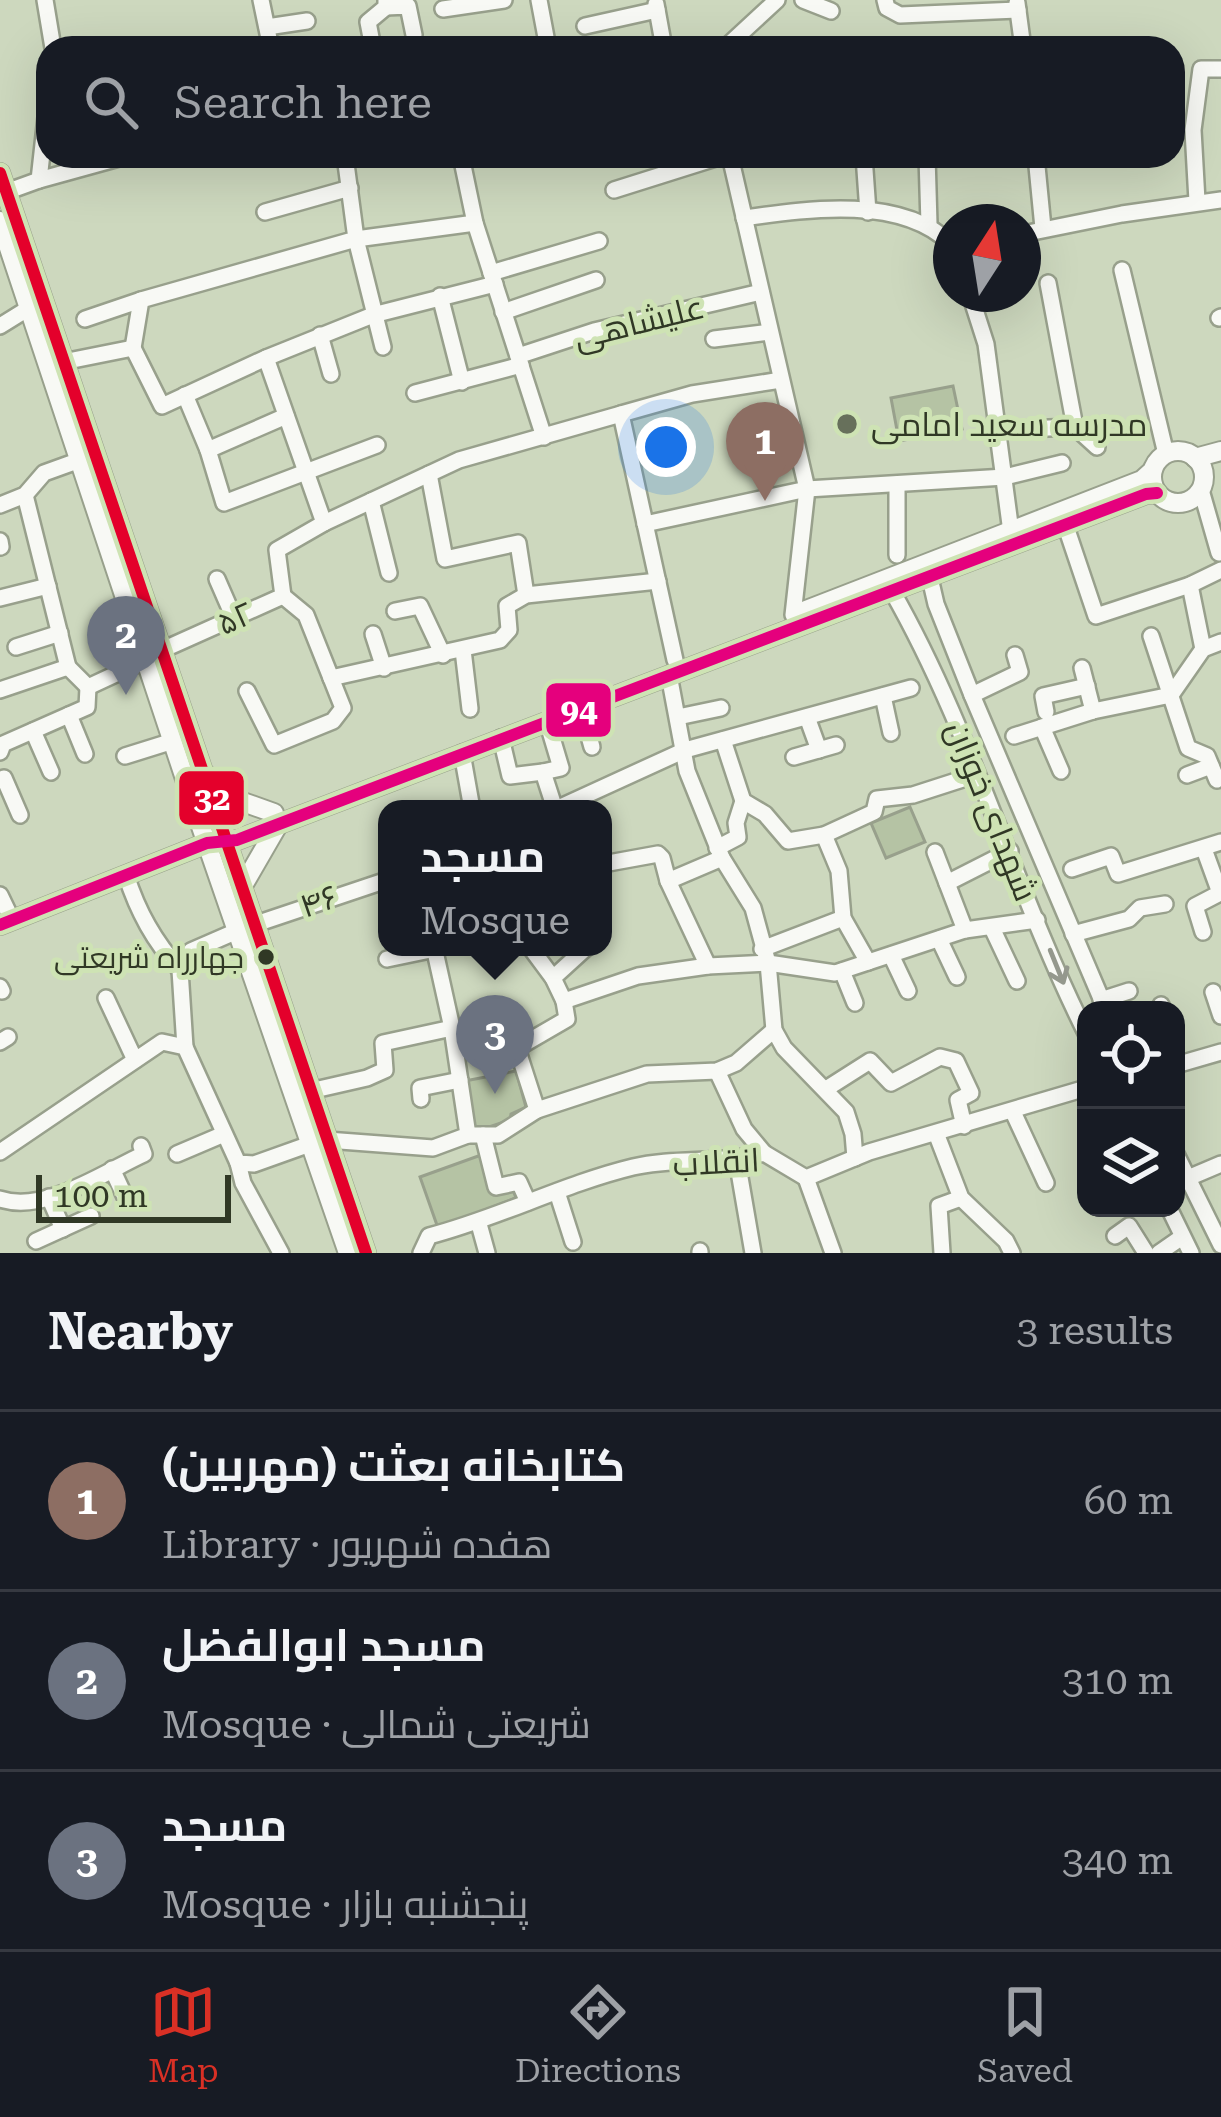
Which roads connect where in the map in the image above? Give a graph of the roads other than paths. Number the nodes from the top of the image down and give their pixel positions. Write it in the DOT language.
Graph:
graph roads {
  1 [pos="45,0"];
  2 [pos="261,0"];
  3 [pos="504,0"];
  4 [pos="539,0"];
  5 [pos="777,0"];
  6 [pos="803,0"];
  7 [pos="885,0"];
  8 [pos="386,3"];
  9 [pos="656,5"];
  10 [pos="1017,5"];
  11 [pos="442,9"];
  12 [pos="831,10"];
  13 [pos="307,22"];
  14 [pos="585,26"];
  15 [pos="267,27"];
  16 [pos="414,35"];
  17 [pos="51,36"];
  18 [pos="269,36"];
  19 [pos="371,36"];
  20 [pos="546,36"];
  21 [pos="662,36"];
  22 [pos="738,36"];
  23 [pos="1021,36"];
  24 [pos="1221,69"];
  25 [pos="41,168"];
  26 [pos="83,168"];
  27 [pos="348,168"];
  28 [pos="464,168"];
  29 [pos="686,168"];
  30 [pos="729,168"];
  31 [pos="865,168"];
  32 [pos="927,168"];
  33 [pos="1037,168"];
  34 [pos="39,180"];
  35 [pos="3,183"];
  36 [pos="350,188"];
  37 [pos="614,190"];
  38 [pos="1221,200"];
  39 [pos="1197,201"];
  40 [pos="266,212"];
  41 [pos="868,212"];
  42 [pos="744,218"];
  43 [pos="475,223"];
  44 [pos="929,224"];
  45 [pos="933,228"];
  46 [pos="1043,228"];
  47 [pos="1,230"];
  48 [pos="356,239"];
  49 [pos="599,241"];
  50 [pos="1122,270"];
  51 [pos="493,279"];
  52 [pos="596,280"];
  53 [pos="1048,283"];
  54 [pos="761,292"];
  55 [pos="440,296"];
  56 [pos="141,299"];
  57 [pos="29,308"];
  58 [pos="503,312"];
  59 [pos="976,312"];
  60 [pos="373,315"];
  61 [pos="86,319"];
  62 [pos="0,326"];
  63 [pos="770,332"];
  64 [pos="320,335"];
  65 [pos="713,339"];
  66 [pos="133,347"];
  67 [pos="383,347"];
  68 [pos="266,358"];
  69 [pos="519,361"];
  70 [pos="63,362"];
  71 [pos="331,374"];
  72 [pos="782,380"];
  73 [pos="462,382"];
  74 [pos="415,393"];
  75 [pos="185,395"];
  76 [pos="622,415"];
  77 [pos="286,416"];
  78 [pos="791,421"];
  79 [pos="748,426"];
  80 [pos="1075,427"];
  81 [pos="999,430"];
  82 [pos="544,436"];
  83 [pos="376,446"];
  84 [pos="1096,447"];
  85 [pos="208,450"];
  86 [pos="1221,452"];
  87 [pos="1166,454"];
  88 [pos="1195,458"];
  89 [pos="80,460"];
  90 [pos="1062,463"];
  91 [pos="1152,471"];
  92 [pos="307,473"];
  93 [pos="429,474"];
  94 [pos="1005,477"];
  95 [pos="1208,478"];
  96 [pos="897,484"];
  97 [pos="807,489"];
  98 [pos="1156,493"];
  99 [pos="25,495"];
  100 [pos="370,501"];
  101 [pos="0,505"];
  102 [pos="324,523"];
  103 [pos="645,524"];
  104 [pos="1065,524"];
  105 [pos="1012,532"];
  106 [pos="897,554"];
  107 [pos="1221,559"];
  108 [pos="389,573"];
  109 [pos="930,578"];
  110 [pos="218,579"];
  111 [pos="658,581"];
  112 [pos="1190,585"];
  113 [pos="48,586"];
  114 [pos="892,591"];
  115 [pos="526,595"];
  116 [pos="283,596"];
  117 [pos="0,598"];
  118 [pos="395,611"];
  119 [pos="793,615"];
  120 [pos="234,618"];
  121 [pos="946,629"];
  122 [pos="60,633"];
  123 [pos="373,634"];
  124 [pos="1151,636"];
  125 [pos="919,638"];
  126 [pos="1221,642"];
  127 [pos="16,646"];
  128 [pos="1203,649"];
  129 [pos="463,650"];
  130 [pos="443,655"];
  131 [pos="1015,655"];
  132 [pos="153,656"];
  133 [pos="68,667"];
  134 [pos="384,668"];
  135 [pos="672,668"];
  136 [pos="1082,668"];
  137 [pos="331,678"];
  138 [pos="1087,686"];
  139 [pos="88,687"];
  140 [pos="911,688"];
  141 [pos="0,690"];
  142 [pos="248,691"];
  143 [pos="1171,694"];
  144 [pos="972,695"];
  145 [pos="883,696"];
  146 [pos="581,708"];
  147 [pos="470,709"];
  148 [pos="721,709"];
  149 [pos="1093,711"];
  150 [pos="69,715"];
  151 [pos="678,717"];
  152 [pos="807,717"];
  153 [pos="1044,720"];
  154 [pos="547,721"];
  155 [pos="33,731"];
  156 [pos="891,733"];
  157 [pos="1014,736"];
  158 [pos="502,738"];
  159 [pos="723,740"];
  160 [pos="172,741"];
  161 [pos="592,747"];
  162 [pos="686,750"];
  163 [pos="0,752"];
  164 [pos="462,753"];
  165 [pos="85,754"];
  166 [pos="125,756"];
  167 [pos="794,757"];
  168 [pos="1214,763"];
  169 [pos="202,771"];
  170 [pos="1061,771"];
  171 [pos="51,772"];
  172 [pos="543,772"];
  173 [pos="975,775"];
  174 [pos="1187,775"];
  175 [pos="1,781"];
  176 [pos="470,800"];
  177 [pos="553,800"];
  178 [pos="576,800"];
  179 [pos="743,800"];
  180 [pos="197,814"];
  181 [pos="20,815"];
  182 [pos="276,819"];
  183 [pos="824,835"];
  184 [pos="216,842"];
  185 [pos="1221,842"];
  186 [pos="1204,849"];
  187 [pos="1010,851"];
  188 [pos="934,852"];
  189 [pos="720,853"];
  190 [pos="181,854"];
  191 [pos="612,862"];
  192 [pos="1072,869"];
  193 [pos="126,875"];
  194 [pos="668,881"];
  195 [pos="378,883"];
  196 [pos="947,883"];
  197 [pos="241,889"];
  198 [pos="0,895"];
  199 [pos="1166,904"];
  200 [pos="843,918"];
  201 [pos="1037,920"];
  202 [pos="6,922"];
  203 [pos="245,928"];
  204 [pos="992,928"];
  205 [pos="965,930"];
  206 [pos="1203,932"];
  207 [pos="1073,934"];
  208 [pos="939,939"];
  209 [pos="891,955"];
  210 [pos="401,956"];
  211 [pos="438,956"];
  212 [pos="537,956"];
  213 [pos="577,956"];
  214 [pos="765,956"];
  215 [pos="387,959"];
  216 [pos="868,962"];
  217 [pos="708,967"];
  218 [pos="180,970"];
  219 [pos="842,971"];
  220 [pos="957,977"];
  221 [pos="553,978"];
  222 [pos="1017,981"];
  223 [pos="908,991"];
  224 [pos="1129,991"];
  225 [pos="1213,992"];
  226 [pos="106,998"];
  227 [pos="564,1001"];
  228 [pos="1101,1001"];
  229 [pos="1110,1001"];
  230 [pos="855,1004"];
  231 [pos="1077,1012"];
  232 [pos="1221,1016"];
  233 [pos="452,1028"];
  234 [pos="774,1030"];
  235 [pos="185,1046"];
  236 [pos="1221,1052"];
  237 [pos="1185,1059"];
  238 [pos="135,1060"];
  239 [pos="717,1071"];
  240 [pos="460,1080"];
  241 [pos="826,1089"];
  242 [pos="310,1091"];
  243 [pos="1077,1091"];
  244 [pos="422,1099"];
  245 [pos="537,1110"];
  246 [pos="1013,1112"];
  247 [pos="964,1126"];
  248 [pos="0,1128"];
  249 [pos="224,1133"];
  250 [pos="936,1133"];
  251 [pos="476,1135"];
  252 [pos="319,1142"];
  253 [pos="141,1146"];
  254 [pos="5,1148"];
  255 [pos="764,1153"];
  256 [pos="176,1154"];
  257 [pos="855,1158"];
  258 [pos="737,1160"];
  259 [pos="238,1163"];
  260 [pos="1221,1164"];
  261 [pos="112,1169"];
  262 [pos="1185,1172"];
  263 [pos="806,1178"];
  264 [pos="1188,1178"];
  265 [pos="1046,1183"];
  266 [pos="557,1192"];
  267 [pos="49,1197"];
  268 [pos="126,1198"];
  269 [pos="962,1198"];
  270 [pos="0,1199"];
  271 [pos="528,1202"];
  272 [pos="92,1216"];
  273 [pos="1173,1217"];
  274 [pos="478,1224"];
  275 [pos="63,1229"];
  276 [pos="1115,1236"];
  277 [pos="1183,1237"];
  278 [pos="36,1241"];
  279 [pos="573,1241"];
  280 [pos="1220,1241"];
  281 [pos="281,1253"];
  282 [pos="348,1253"];
  283 [pos="366,1253"];
  284 [pos="421,1253"];
  285 [pos="487,1253"];
  286 [pos="753,1253"];
  287 [pos="833,1253"];
  288 [pos="942,1253"];
  289 [pos="1012,1253"];
  290 [pos="1146,1253"];
  291 [pos="1159,1253"];
  292 [pos="1191,1253"];
  1 -- 17 [label="street"];
  2 -- 15 [label="street"];
  3 -- 11 [label="street"];
  4 -- 20 [label="street"];
  5 -- 22 [label="street"];
  6 -- 12 [label="street"];
  7 -- 10 [label="street"];
  8 -- 16 [label="street"];
  8 -- 19 [label="street"];
  9 -- 14 [label="street"];
  9 -- 21 [label="street"];
  10 -- 23 [label="street"];
  13 -- 15 [label="street"];
  15 -- 18 [label="street"];
  24 -- 39 [label="street"];
  25 -- 34 [label="street"];
  26 -- 34 [label="street"];
  27 -- 36 [label="street"];
  28 -- 43 [label="street"];
  29 -- 37 [label="street"];
  30 -- 42 [label="street"];
  31 -- 41 [label="street"];
  32 -- 44 [label="street"];
  33 -- 46 [label="street"];
  34 -- 35 [label="street"];
  35 -- 70 [label="main road"];
  36 -- 40 [label="street"];
  36 -- 48 [label="street"];
  38 -- 39 [label="street"];
  39 -- 46 [label="street"];
  41 -- 42 [label="street"];
  41 -- 44 [label="street"];
  42 -- 54 [label="street"];
  43 -- 48 [label="street"];
  43 -- 51 [label="street"];
  44 -- 45 [label="street"];
  47 -- 57 [label="main road"];
  48 -- 56 [label="street"];
  48 -- 60 [label="street"];
  49 -- 51 [label="street"];
  50 -- 87 [label="street"];
  51 -- 55 [label="street"];
  51 -- 58 [label="street"];
  52 -- 58 [label="street"];
  53 -- 80 [label="street"];
  54 -- 63 [label="street"];
  54 -- 69 [label="street, علیشاهی"];
  55 -- 60 [label="street"];
  55 -- 73 [label="street"];
  56 -- 61 [label="street"];
  56 -- 66 [label="street"];
  57 -- 62 [label="street"];
  57 -- 89 [label="main road"];
  58 -- 69 [label="street"];
  59 -- 81 [label="street"];
  60 -- 64 [label="street"];
  60 -- 67 [label="street"];
  63 -- 65 [label="street"];
  63 -- 72 [label="street"];
  64 -- 68 [label="street"];
  64 -- 71 [label="street"];
  66 -- 70 [label="street"];
  66 -- 75 [label="street"];
  68 -- 75 [label="street"];
  68 -- 77 [label="street"];
  69 -- 73 [label="street, علیشاهی"];
  69 -- 82 [label="street"];
  70 -- 132 [label="main road"];
  72 -- 76 [label="street"];
  72 -- 78 [label="street"];
  73 -- 74 [label="street, علیشاهی"];
  75 -- 85 [label="street"];
  76 -- 82 [label="street"];
  76 -- 103 [label="street"];
  77 -- 85 [label="street"];
  77 -- 92 [label="street"];
  78 -- 79 [label="street"];
  78 -- 97 [label="street"];
  80 -- 81 [label="street"];
  80 -- 84 [label="street"];
  81 -- 94 [label="street"];
  82 -- 93 [label="street"];
  83 -- 92 [label="street"];
  85 -- 92 [label="street"];
  86 -- 88 [label="main road"];
  87 -- 88 [label="main road"];
  87 -- 91 [label="main road"];
  88 -- 95 [label="main road"];
  89 -- 99 [label="street"];
  89 -- 132 [label="main road"];
  90 -- 94 [label="street"];
  91 -- 98 [label="main road"];
  91 -- 105 [label="main road"];
  92 -- 102 [label="street"];
  93 -- 100 [label="street"];
  93 -- 115 [label="street"];
  94 -- 96 [label="street"];
  94 -- 105 [label="street"];
  95 -- 98 [label="main road"];
  95 -- 107 [label="street"];
  96 -- 97 [label="street"];
  96 -- 106 [label="street"];
  97 -- 103 [label="street"];
  97 -- 119 [label="street"];
  98 -- 104 [label="main road"];
  99 -- 101 [label="street"];
  99 -- 113 [label="street"];
  100 -- 102 [label="street"];
  100 -- 108 [label="street"];
  102 -- 116 [label="street, ۵۲"];
  103 -- 111 [label="street"];
  104 -- 109 [label="main road"];
  104 -- 112 [label="street"];
  105 -- 119 [label="main road"];
  107 -- 112 [label="street"];
  109 -- 114 [label="main road"];
  109 -- 121 [label="street, شهدای خوزان"];
  110 -- 120 [label="street"];
  111 -- 115 [label="street"];
  111 -- 135 [label="street"];
  112 -- 128 [label="street"];
  113 -- 117 [label="street"];
  113 -- 122 [label="street"];
  114 -- 125 [label="street, شهدای خوزان"];
  114 -- 135 [label="main road"];
  115 -- 129 [label="street"];
  116 -- 120 [label="street, ۵۲"];
  116 -- 137 [label="street"];
  118 -- 130 [label="street"];
  119 -- 135 [label="main road"];
  120 -- 132 [label="street, ۵۲"];
  121 -- 125 [label="street"];
  121 -- 144 [label="street, شهدای خوزان"];
  122 -- 127 [label="street"];
  122 -- 133 [label="street"];
  123 -- 134 [label="street"];
  124 -- 143 [label="street"];
  125 -- 173 [label="street, شهدای خوزان"];
  126 -- 128 [label="street"];
  128 -- 143 [label="street"];
  129 -- 130 [label="street"];
  129 -- 147 [label="street"];
  130 -- 134 [label="street"];
  131 -- 144 [label="street"];
  132 -- 139 [label="street, ۵۲"];
  132 -- 160 [label="main road"];
  132 -- 169 [label="main road"];
  133 -- 139 [label="street"];
  133 -- 141 [label="street"];
  134 -- 137 [label="street"];
  135 -- 146 [label="main road"];
  135 -- 151 [label="street"];
  135 -- 182 [label="main road"];
  136 -- 138 [label="street"];
  137 -- 142 [label="street"];
  138 -- 149 [label="street"];
  138 -- 153 [label="street"];
  139 -- 150 [label="street"];
  140 -- 145 [label="street"];
  143 -- 149 [label="street"];
  143 -- 168 [label="street"];
  144 -- 207 [label="street, شهدای خوزان"];
  145 -- 152 [label="street"];
  145 -- 156 [label="street"];
  146 -- 154 [label="main road"];
  146 -- 161 [label="street"];
  148 -- 151 [label="street"];
  149 -- 153 [label="street"];
  150 -- 155 [label="street"];
  150 -- 165 [label="street"];
  151 -- 162 [label="street"];
  152 -- 159 [label="street"];
  152 -- 167 [label="street"];
  153 -- 157 [label="street"];
  153 -- 170 [label="street"];
  154 -- 158 [label="main road"];
  154 -- 172 [label="street"];
  155 -- 163 [label="street"];
  155 -- 171 [label="street"];
  158 -- 164 [label="main road"];
  158 -- 172 [label="street"];
  159 -- 162 [label="street"];
  159 -- 179 [label="street"];
  160 -- 166 [label="street"];
  160 -- 180 [label="main road"];
  162 -- 178 [label="street"];
  162 -- 189 [label="street"];
  164 -- 176 [label="street"];
  164 -- 182 [label="main road"];
  168 -- 174 [label="street"];
  169 -- 182 [label="main road"];
  169 -- 184 [label="main road"];
  172 -- 177 [label="street"];
  173 -- 183 [label="street"];
  173 -- 187 [label="street, شهدای خوزان"];
  175 -- 181 [label="street"];
  179 -- 183 [label="street"];
  179 -- 189 [label="street"];
  180 -- 184 [label="main road"];
  180 -- 190 [label="main road"];
  182 -- 184 [label="main road"];
  182 -- 197 [label="main road"];
  183 -- 200 [label="street"];
  184 -- 190 [label="main road"];
  184 -- 197 [label="main road"];
  184 -- 203 [label="main road"];
  185 -- 186 [label="street"];
  186 -- 192 [label="street"];
  186 -- 206 [label="street"];
  187 -- 196 [label="street"];
  187 -- 201 [label="street, شهدای خوزان"];
  188 -- 196 [label="street"];
  189 -- 194 [label="street"];
  189 -- 214 [label="street"];
  190 -- 193 [label="main road"];
  191 -- 194 [label="street"];
  193 -- 202 [label="main road"];
  193 -- 218 [label="street"];
  194 -- 217 [label="street"];
  195 -- 203 [label="street, ۴۶"];
  196 -- 205 [label="street"];
  197 -- 203 [label="main road"];
  198 -- 202 [label="street"];
  199 -- 207 [label="street"];
  200 -- 214 [label="street"];
  200 -- 216 [label="street"];
  201 -- 204 [label="street"];
  201 -- 231 [label="street, شهدای خوزان, one-way"];
  203 -- 218 [label="street, ۴۶"];
  203 -- 242 [label="main road"];
  203 -- 252 [label="main road"];
  204 -- 205 [label="street"];
  204 -- 222 [label="street"];
  205 -- 208 [label="street"];
  207 -- 228 [label="street, شهدای خوزان"];
  208 -- 209 [label="street"];
  208 -- 220 [label="street"];
  209 -- 216 [label="street"];
  209 -- 223 [label="street"];
  210 -- 215 [label="street"];
  211 -- 233 [label="street"];
  212 -- 221 [label="street"];
  213 -- 221 [label="street"];
  214 -- 217 [label="street"];
  214 -- 219 [label="street"];
  214 -- 234 [label="street"];
  216 -- 219 [label="street"];
  217 -- 227 [label="street"];
  218 -- 235 [label="street"];
  219 -- 230 [label="street"];
  221 -- 227 [label="street"];
  224 -- 229 [label="street"];
  225 -- 232 [label="street"];
  226 -- 238 [label="street"];
  227 -- 245 [label="street"];
  233 -- 240 [label="street"];
  233 -- 242 [label="street"];
  234 -- 239 [label="street"];
  234 -- 241 [label="street"];
  235 -- 238 [label="street"];
  235 -- 249 [label="street"];
  236 -- 237 [label="street"];
  238 -- 254 [label="street"];
  239 -- 245 [label="street"];
  239 -- 255 [label="street"];
  240 -- 244 [label="street"];
  240 -- 251 [label="street"];
  241 -- 247 [label="street"];
  241 -- 257 [label="street"];
  242 -- 252 [label="main road"];
  243 -- 246 [label="street, انقلاب"];
  245 -- 251 [label="street"];
  246 -- 247 [label="street, انقلاب"];
  246 -- 265 [label="street"];
  247 -- 250 [label="street, انقلاب"];
  248 -- 254 [label="street"];
  249 -- 256 [label="street"];
  249 -- 259 [label="street"];
  250 -- 257 [label="street, انقلاب"];
  250 -- 269 [label="street"];
  251 -- 252 [label="street"];
  251 -- 271 [label="street"];
  252 -- 259 [label="street"];
  252 -- 282 [label="main road"];
  252 -- 283 [label="main road"];
  253 -- 261 [label="street"];
  255 -- 258 [label="street, انقلاب"];
  255 -- 263 [label="street, انقلاب"];
  257 -- 263 [label="street, انقلاب"];
  258 -- 266 [label="street, انقلاب"];
  258 -- 286 [label="street"];
  259 -- 281 [label="street"];
  260 -- 264 [label="street"];
  261 -- 267 [label="street"];
  261 -- 268 [label="street"];
  262 -- 264 [label="street"];
  263 -- 287 [label="street"];
  264 -- 280 [label="street"];
  266 -- 271 [label="street, انقلاب"];
  266 -- 279 [label="street"];
  267 -- 270 [label="street"];
  267 -- 275 [label="street"];
  269 -- 288 [label="street"];
  269 -- 289 [label="street"];
  271 -- 274 [label="street, انقلاب"];
  272 -- 275 [label="street"];
  273 -- 277 [label="street"];
  274 -- 284 [label="street, انقلاب"];
  274 -- 285 [label="street"];
  275 -- 278 [label="street"];
  276 -- 290 [label="street"];
  277 -- 291 [label="street"];
  277 -- 292 [label="street"];
}
